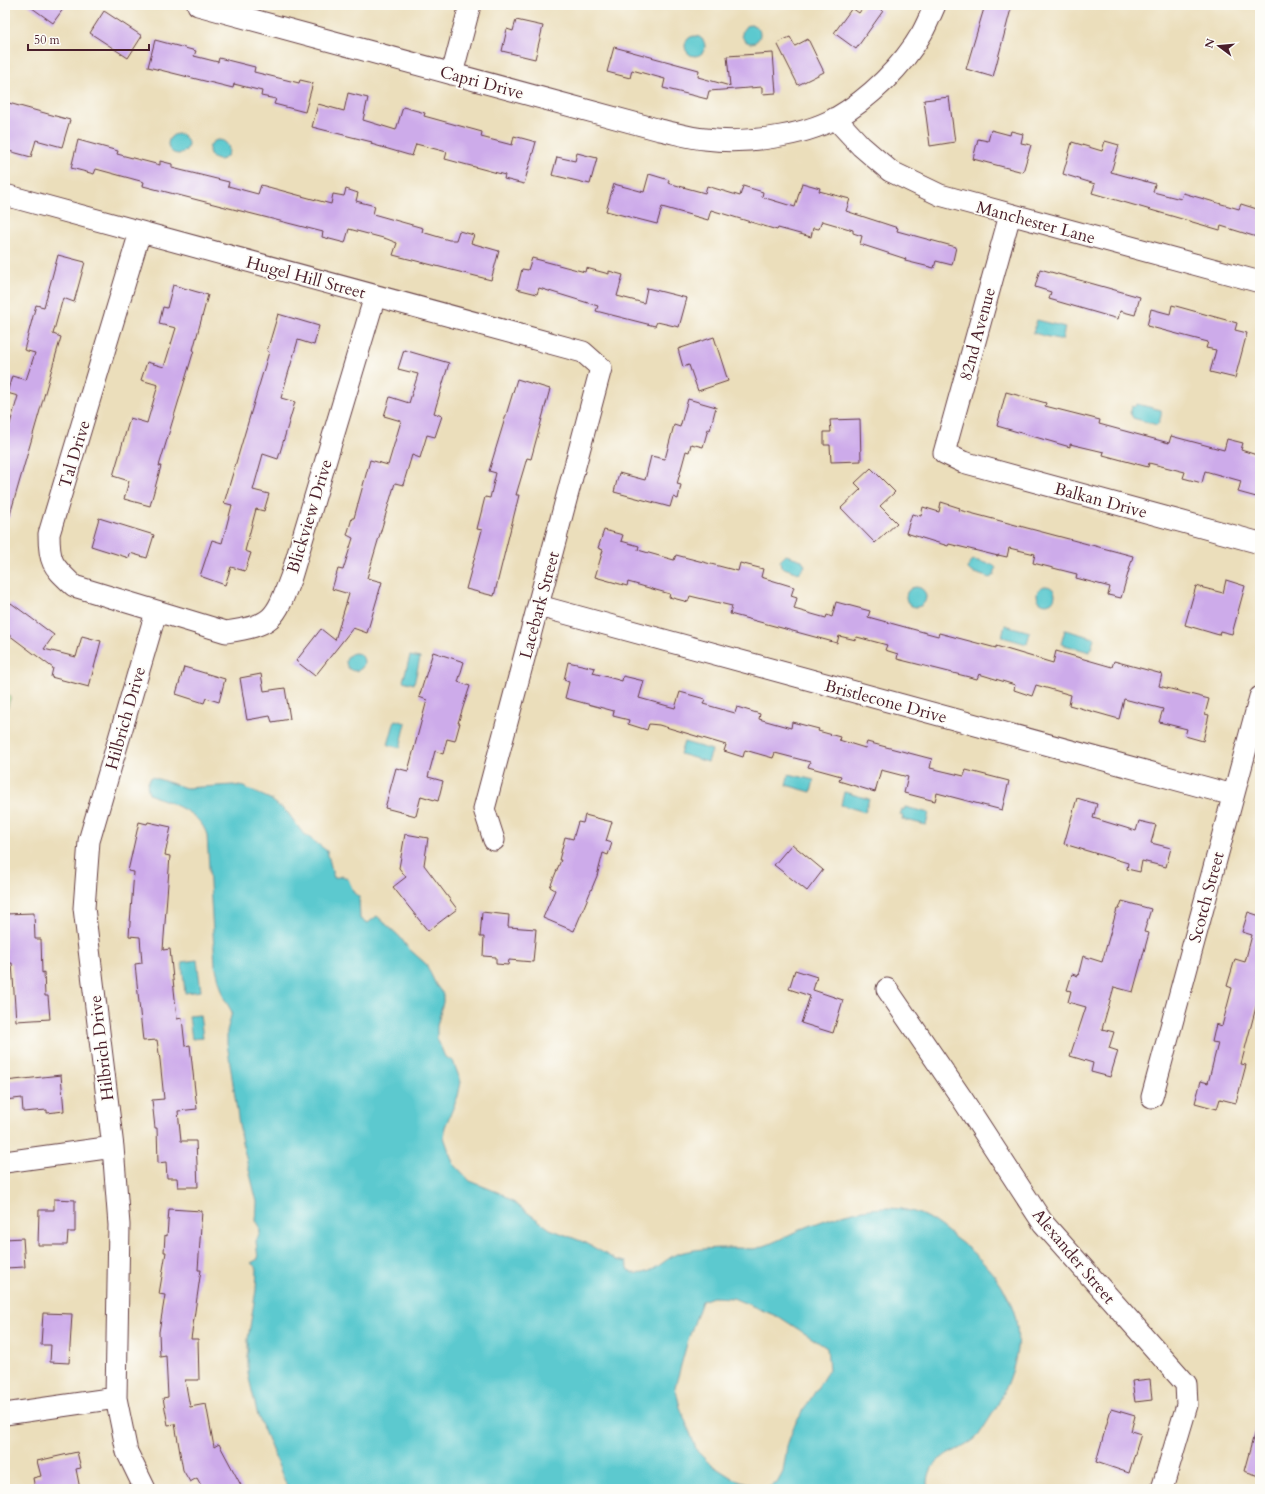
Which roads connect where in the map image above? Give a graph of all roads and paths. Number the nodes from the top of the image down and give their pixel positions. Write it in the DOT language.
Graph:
graph roads {
  1 [pos="198,5"];
  2 [pos="470,5"];
  3 [pos="935,5"];
  4 [pos="452,74"];
  5 [pos="835,118"];
  6 [pos="5,195"];
  7 [pos="1010,215"];
  8 [pos="140,232"];
  9 [pos="1260,282"];
  10 [pos="375,296"];
  11 [pos="601,368"];
  12 [pos="944,453"];
  13 [pos="1260,543"];
  14 [pos="539,606"];
  15 [pos="156,612"];
  16 [pos="1260,697"];
  17 [pos="1233,795"];
  18 [pos="494,840"];
  19 [pos="887,989"];
  20 [pos="1152,1097"];
  21 [pos="113,1147"];
  22 [pos="5,1162"];
  23 [pos="116,1398"];
  24 [pos="5,1414"];
  25 [pos="145,1489"];
  26 [pos="1162,1489"];
  1 -- 4 [label="street, Capri Drive"];
  2 -- 4 [label="street"];
  3 -- 5 [label="street, Capri Drive"];
  4 -- 5 [label="street, Capri Drive"];
  5 -- 7 [label="street, Manchester Lane"];
  6 -- 8 [label="street, Hugel Hill Street"];
  7 -- 9 [label="street, Manchester Lane"];
  7 -- 12 [label="street, 82nd Avenue"];
  8 -- 10 [label="street, Hugel Hill Street"];
  8 -- 15 [label="street, Tal Drive"];
  10 -- 11 [label="street, Hugel Hill Street"];
  10 -- 15 [label="street, Blickview Drive"];
  11 -- 14 [label="street, Lacebark Street"];
  12 -- 13 [label="street, Balkan Drive"];
  14 -- 17 [label="street, Bristlecone Drive"];
  14 -- 18 [label="street, Lacebark Street"];
  15 -- 21 [label="street, Hilbrich Drive"];
  16 -- 17 [label="street, Scotch Street"];
  17 -- 20 [label="street, Scotch Street"];
  19 -- 26 [label="street, Alexander Street"];
  21 -- 22 [label="street"];
  21 -- 23 [label="street, Hilbrich Drive"];
  23 -- 24 [label="street"];
  23 -- 25 [label="street, Hilbrich Drive"];
}
